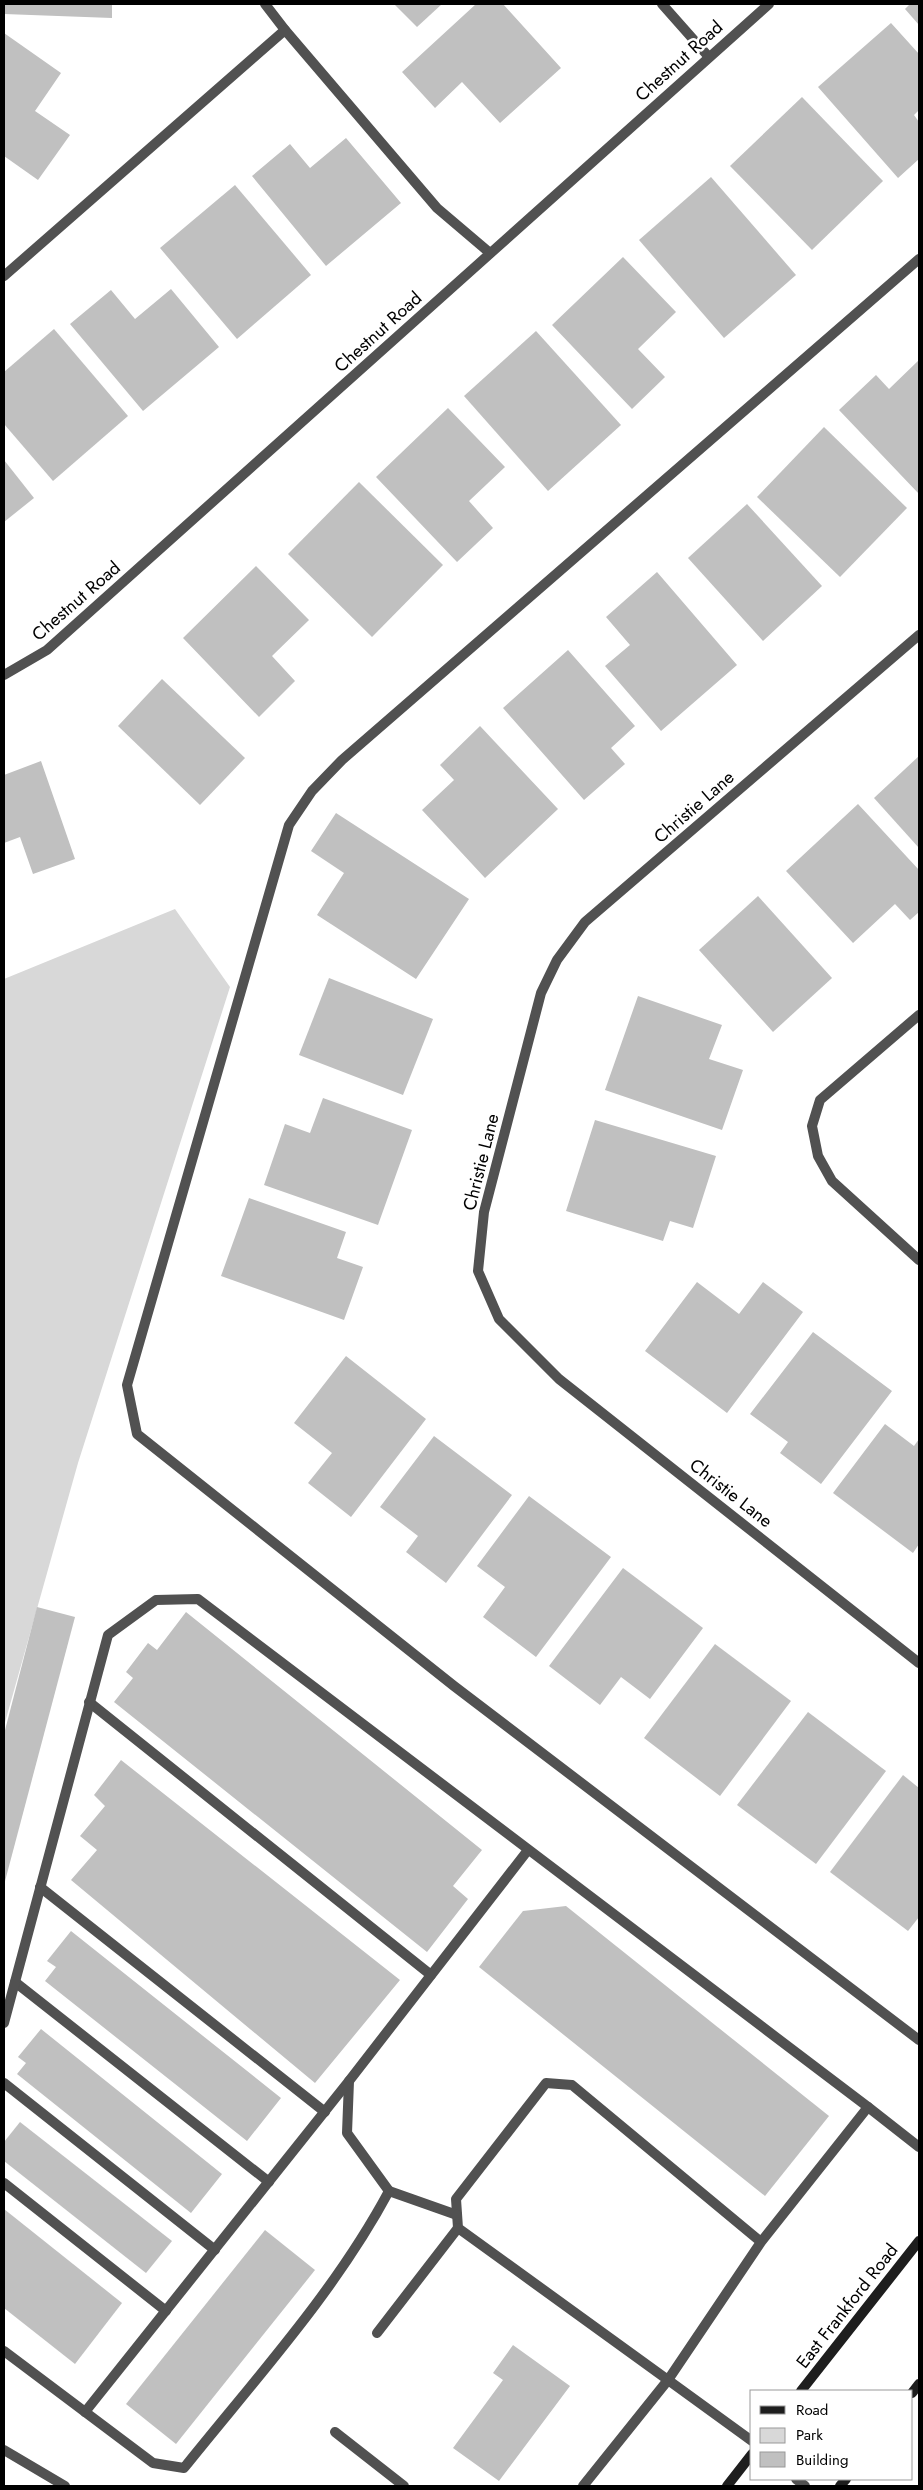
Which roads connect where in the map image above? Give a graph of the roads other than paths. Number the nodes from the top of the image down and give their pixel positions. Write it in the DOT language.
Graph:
graph roads {
  1 [pos="265,4"];
  2 [pos="662,4"];
  3 [pos="768,4"];
  4 [pos="285,30"];
  5 [pos="708,56"];
  6 [pos="490,253"];
  7 [pos="919,259"];
  8 [pos="4,276"];
  9 [pos="919,635"];
  10 [pos="4,676"];
  11 [pos="919,1015"];
  12 [pos="919,1260"];
  13 [pos="919,1663"];
  14 [pos="89,1702"];
  15 [pos="528,1850"];
  16 [pos="40,1887"];
  17 [pos="431,1975"];
  18 [pos="14,1982"];
  19 [pos="4,2023"];
  20 [pos="919,2040"];
  21 [pos="350,2081"];
  22 [pos="4,2083"];
  23 [pos="868,2107"];
  24 [pos="325,2112"];
  25 [pos="919,2147"];
  26 [pos="269,2182"];
  27 [pos="4,2183"];
  28 [pos="389,2191"];
  29 [pos="457,2215"];
  30 [pos="458,2228"];
  31 [pos="919,2240"];
  32 [pos="761,2242"];
  33 [pos="215,2250"];
  34 [pos="166,2311"];
  35 [pos="377,2334"];
  36 [pos="4,2351"];
  37 [pos="668,2380"];
  38 [pos="802,2390"];
  39 [pos="85,2412"];
  40 [pos="335,2432"];
  41 [pos="750,2440"];
  42 [pos="6,2453"];
  43 [pos="750,2457"];
  44 [pos="65,2486"];
  45 [pos="404,2486"];
  46 [pos="583,2486"];
  47 [pos="727,2486"];
  1 -- 4 [label="street"];
  2 -- 5 [label="street"];
  3 -- 5 [label="street, Chestnut Road"];
  4 -- 6 [label="street"];
  4 -- 8 [label="street"];
  5 -- 6 [label="street, Chestnut Road"];
  6 -- 10 [label="street, Chestnut Road"];
  7 -- 20 [label="street"];
  9 -- 13 [label="street, Christie Lane"];
  11 -- 12 [label="street"];
  14 -- 15 [label="street"];
  14 -- 16 [label="street"];
  14 -- 17 [label="street"];
  15 -- 17 [label="street"];
  15 -- 23 [label="street"];
  16 -- 18 [label="street"];
  16 -- 24 [label="street"];
  17 -- 21 [label="street"];
  18 -- 19 [label="street"];
  18 -- 26 [label="street"];
  21 -- 24 [label="street"];
  21 -- 28 [label="street"];
  22 -- 33 [label="street"];
  23 -- 25 [label="street"];
  23 -- 32 [label="street"];
  24 -- 26 [label="street"];
  26 -- 33 [label="street"];
  27 -- 34 [label="street"];
  28 -- 29 [label="street"];
  28 -- 39 [label="street"];
  29 -- 30 [label="street"];
  29 -- 32 [label="street"];
  30 -- 35 [label="street"];
  30 -- 37 [label="street"];
  31 -- 38 [label="main road, East Frankford Road"];
  32 -- 37 [label="street"];
  33 -- 34 [label="street"];
  34 -- 39 [label="street"];
  36 -- 39 [label="street"];
  37 -- 41 [label="street"];
  37 -- 46 [label="street"];
  40 -- 45 [label="street"];
  42 -- 44 [label="street"];
  43 -- 47 [label="main road"];
}
